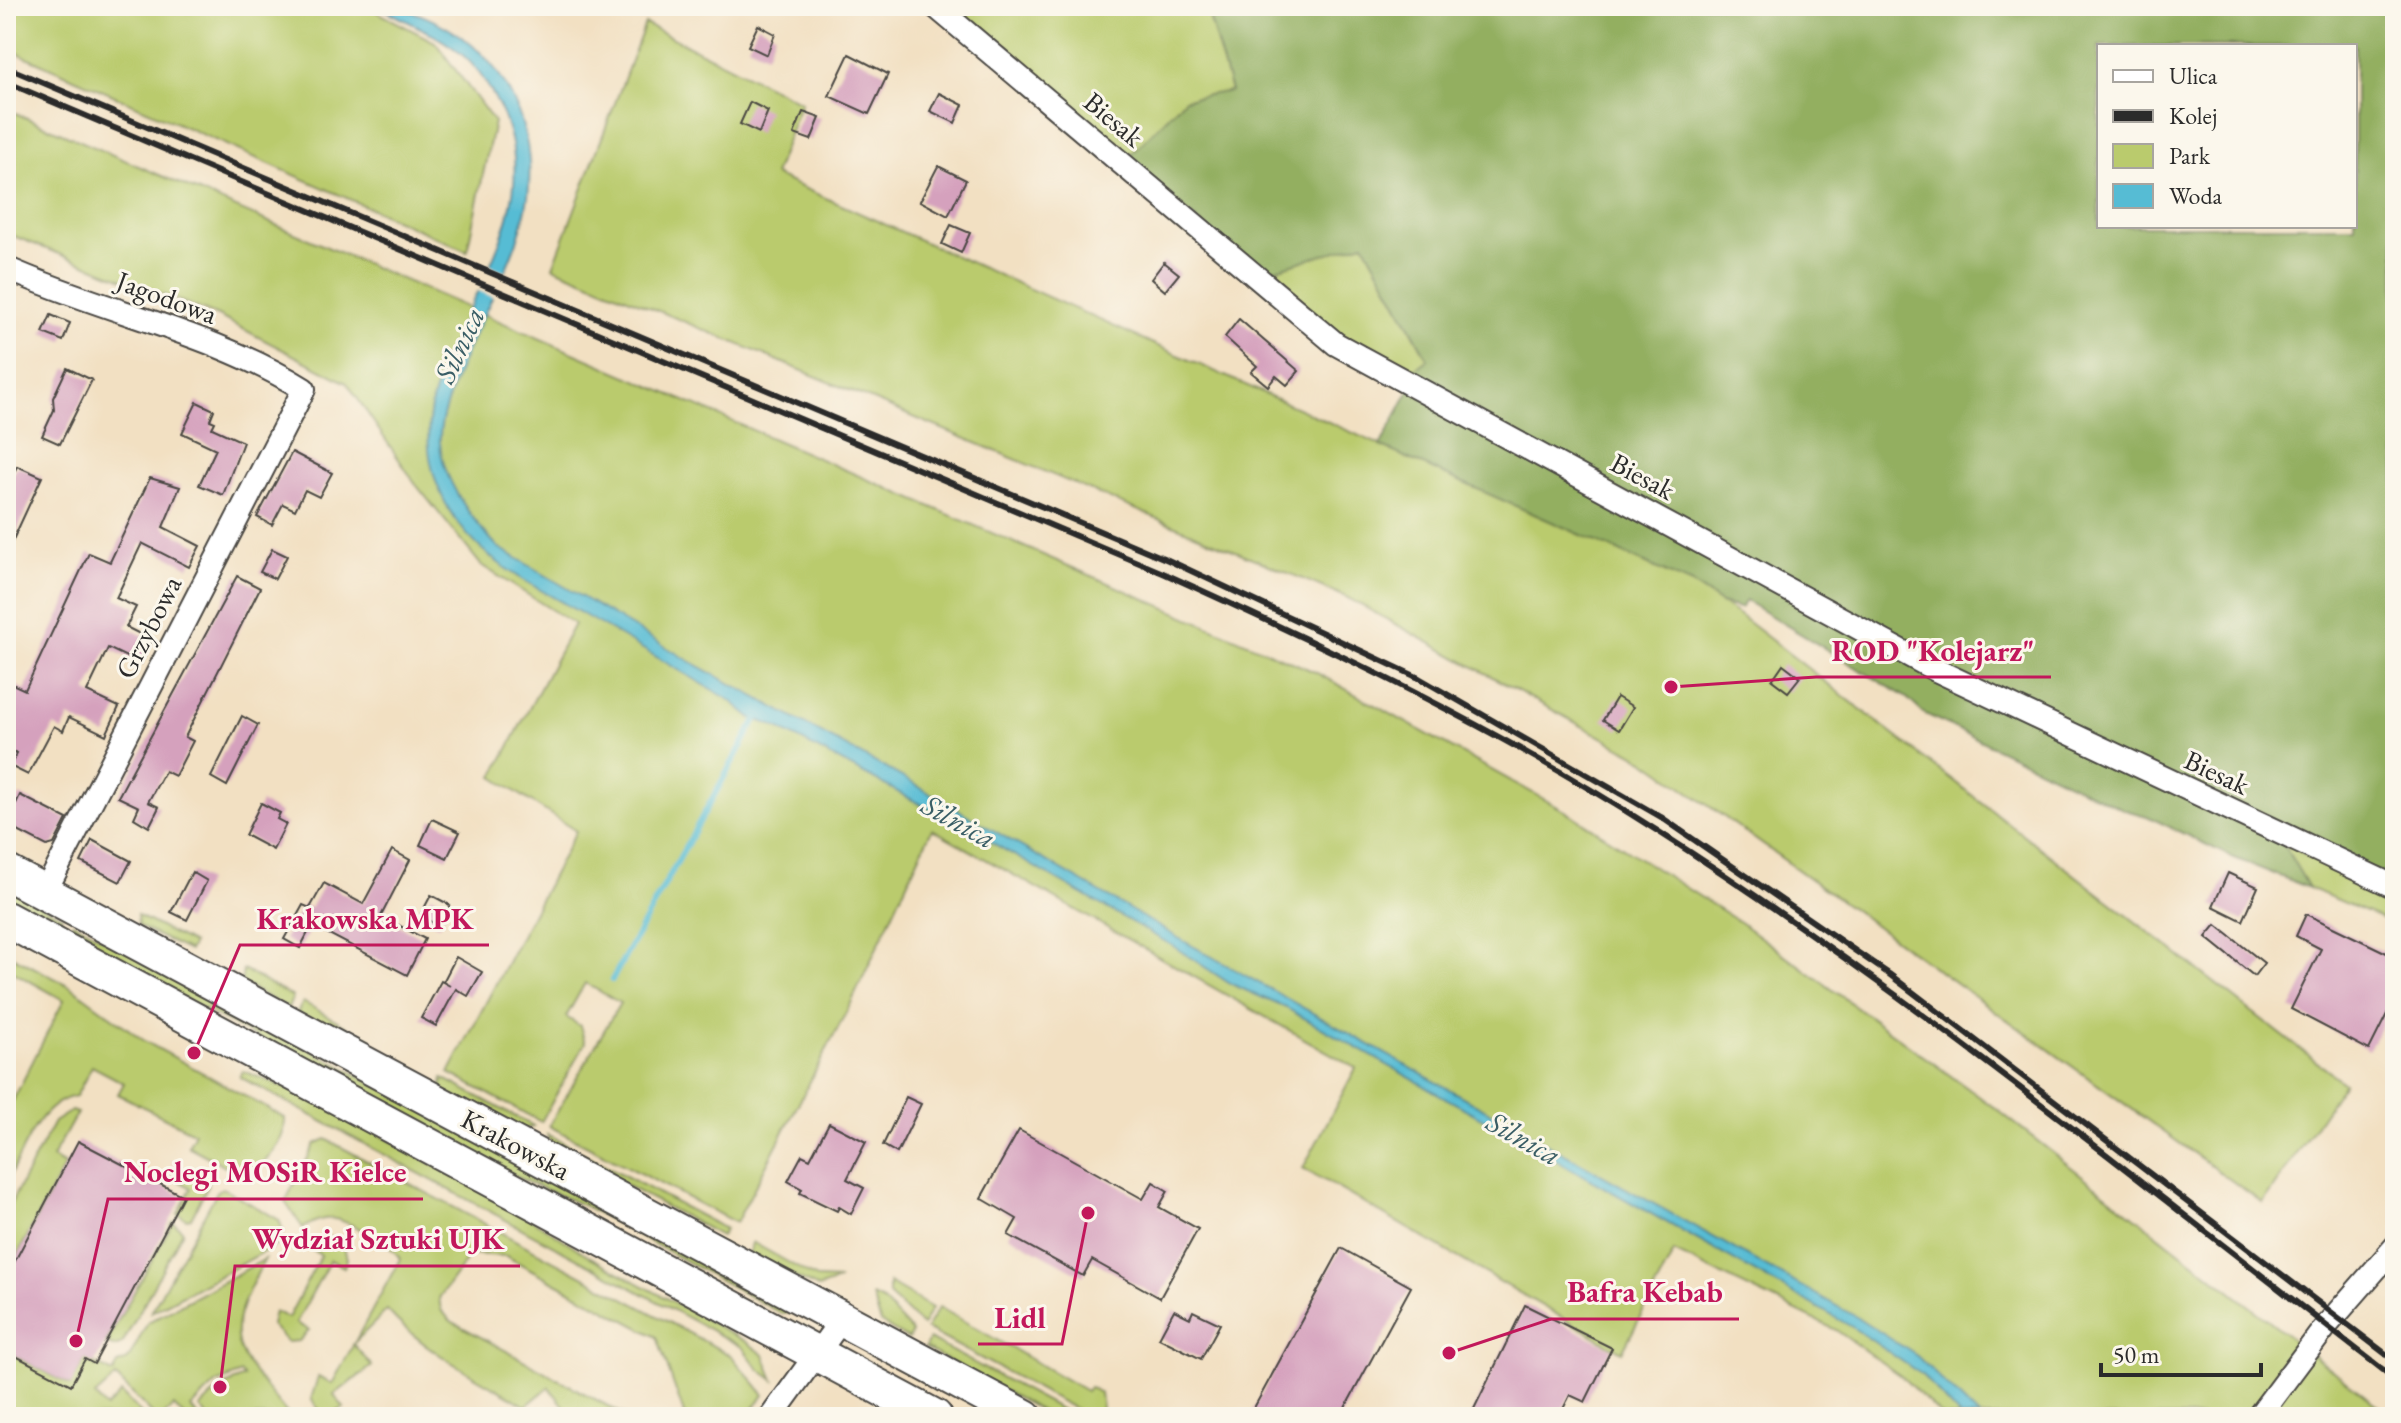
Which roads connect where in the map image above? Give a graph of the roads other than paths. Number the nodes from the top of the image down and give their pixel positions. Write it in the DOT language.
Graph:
graph roads {
  1 [pos="935,6"];
  2 [pos="6,268"];
  3 [pos="304,389"];
  4 [pos="6,872"];
  5 [pos="2395,887"];
  6 [pos="45,892"];
  7 [pos="6,919"];
  8 [pos="2393,1254"];
  9 [pos="842,1319"];
  10 [pos="816,1355"];
  11 [pos="771,1417"];
  12 [pos="935,1417"];
  13 [pos="1025,1417"];
  14 [pos="2258,1417"];
  1 -- 5 [label="street, Biesak"];
  2 -- 3 [label="street, Jagodowa"];
  3 -- 6 [label="street, Grzybowa"];
  4 -- 6 [label="main road, Krakowska"];
  6 -- 9 [label="main road, Krakowska"];
  7 -- 10 [label="main road, Krakowska"];
  8 -- 14 [label="street"];
  9 -- 10 [label="street"];
  9 -- 13 [label="main road, Krakowska"];
  10 -- 11 [label="street"];
  10 -- 12 [label="main road, Krakowska"];
}
